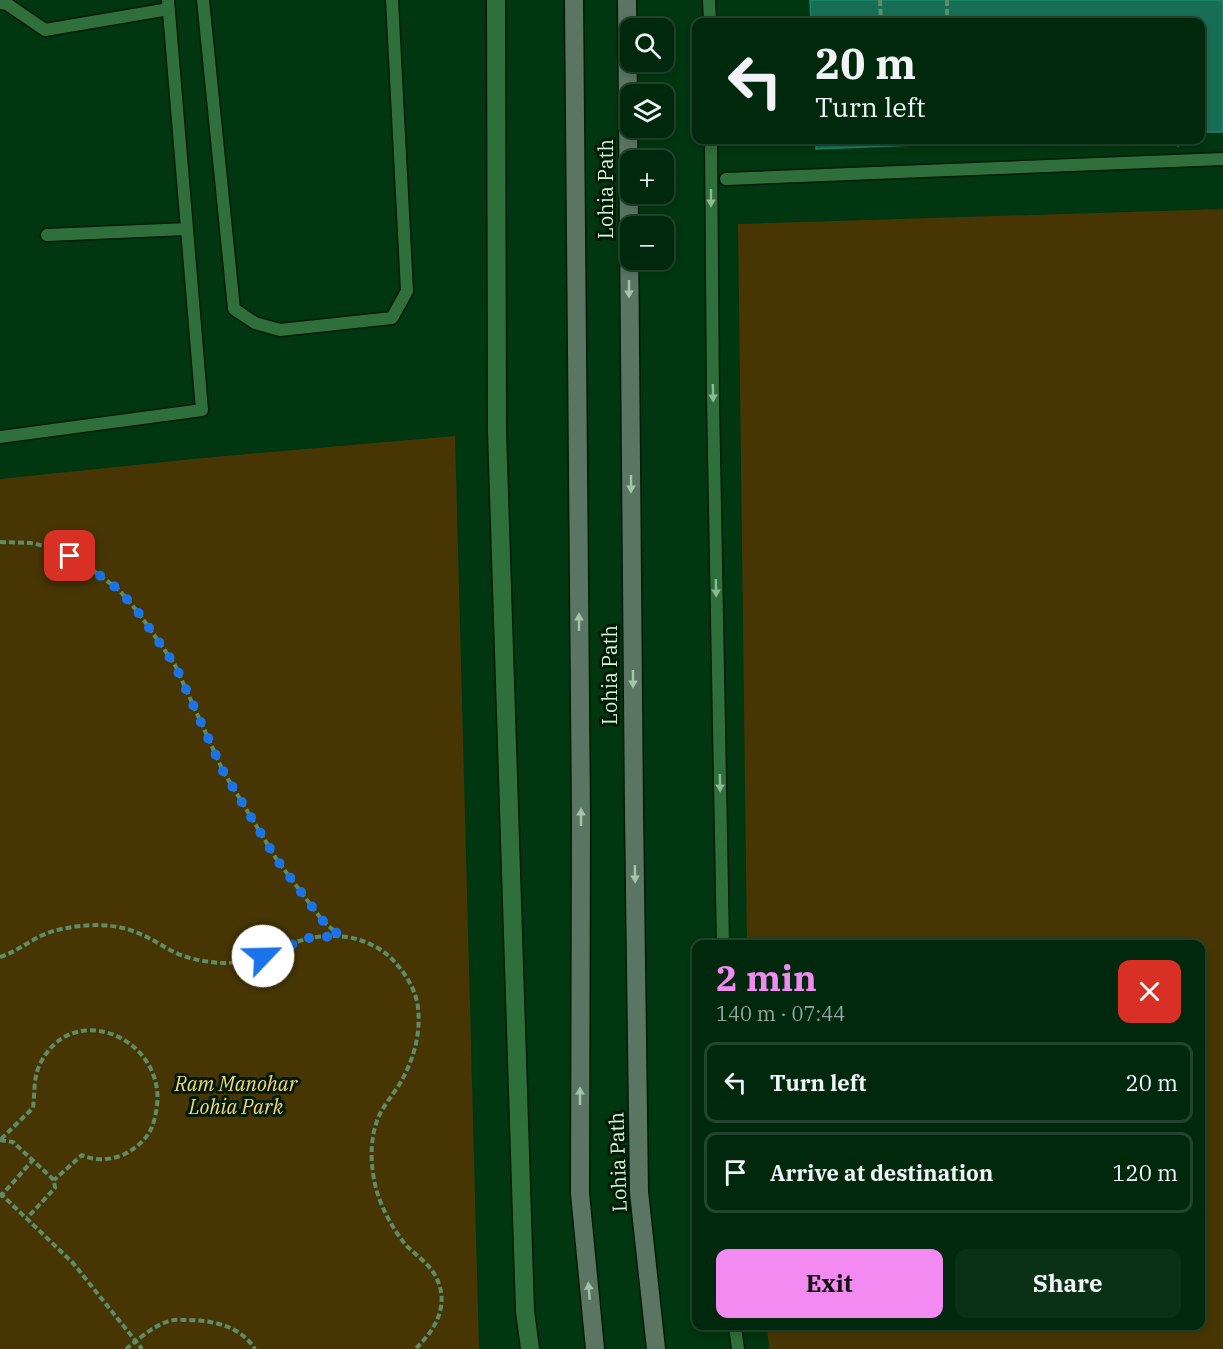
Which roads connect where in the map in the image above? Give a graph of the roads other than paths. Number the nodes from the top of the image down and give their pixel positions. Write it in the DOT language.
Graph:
graph roads {
  1 [pos="203,0"];
  2 [pos="392,0"];
  3 [pos="496,0"];
  4 [pos="574,0"];
  5 [pos="627,0"];
  6 [pos="709,0"];
  7 [pos="0,3"];
  8 [pos="169,4"];
  9 [pos="710,18"];
  10 [pos="711,144"];
  11 [pos="1223,159"];
  12 [pos="726,179"];
  13 [pos="187,229"];
  14 [pos="47,235"];
  15 [pos="0,437"];
  16 [pos="723,940"];
  17 [pos="736,1330"];
  18 [pos="530,1349"];
  19 [pos="595,1349"];
  20 [pos="656,1349"];
  21 [pos="738,1349"];
  1 -- 2 [label="lane"];
  3 -- 18 [label="street"];
  19 -- 4 [label="main road, Lohia Path, one-way"];
  5 -- 20 [label="main road, Lohia Path, one-way"];
  6 -- 9 [label="lane"];
  7 -- 8 [label="lane"];
  8 -- 13 [label="lane"];
  10 -- 16 [label="lane, one-way"];
  11 -- 12 [label="lane"];
  13 -- 14 [label="lane"];
  13 -- 15 [label="lane"];
  17 -- 21 [label="lane"];
}
